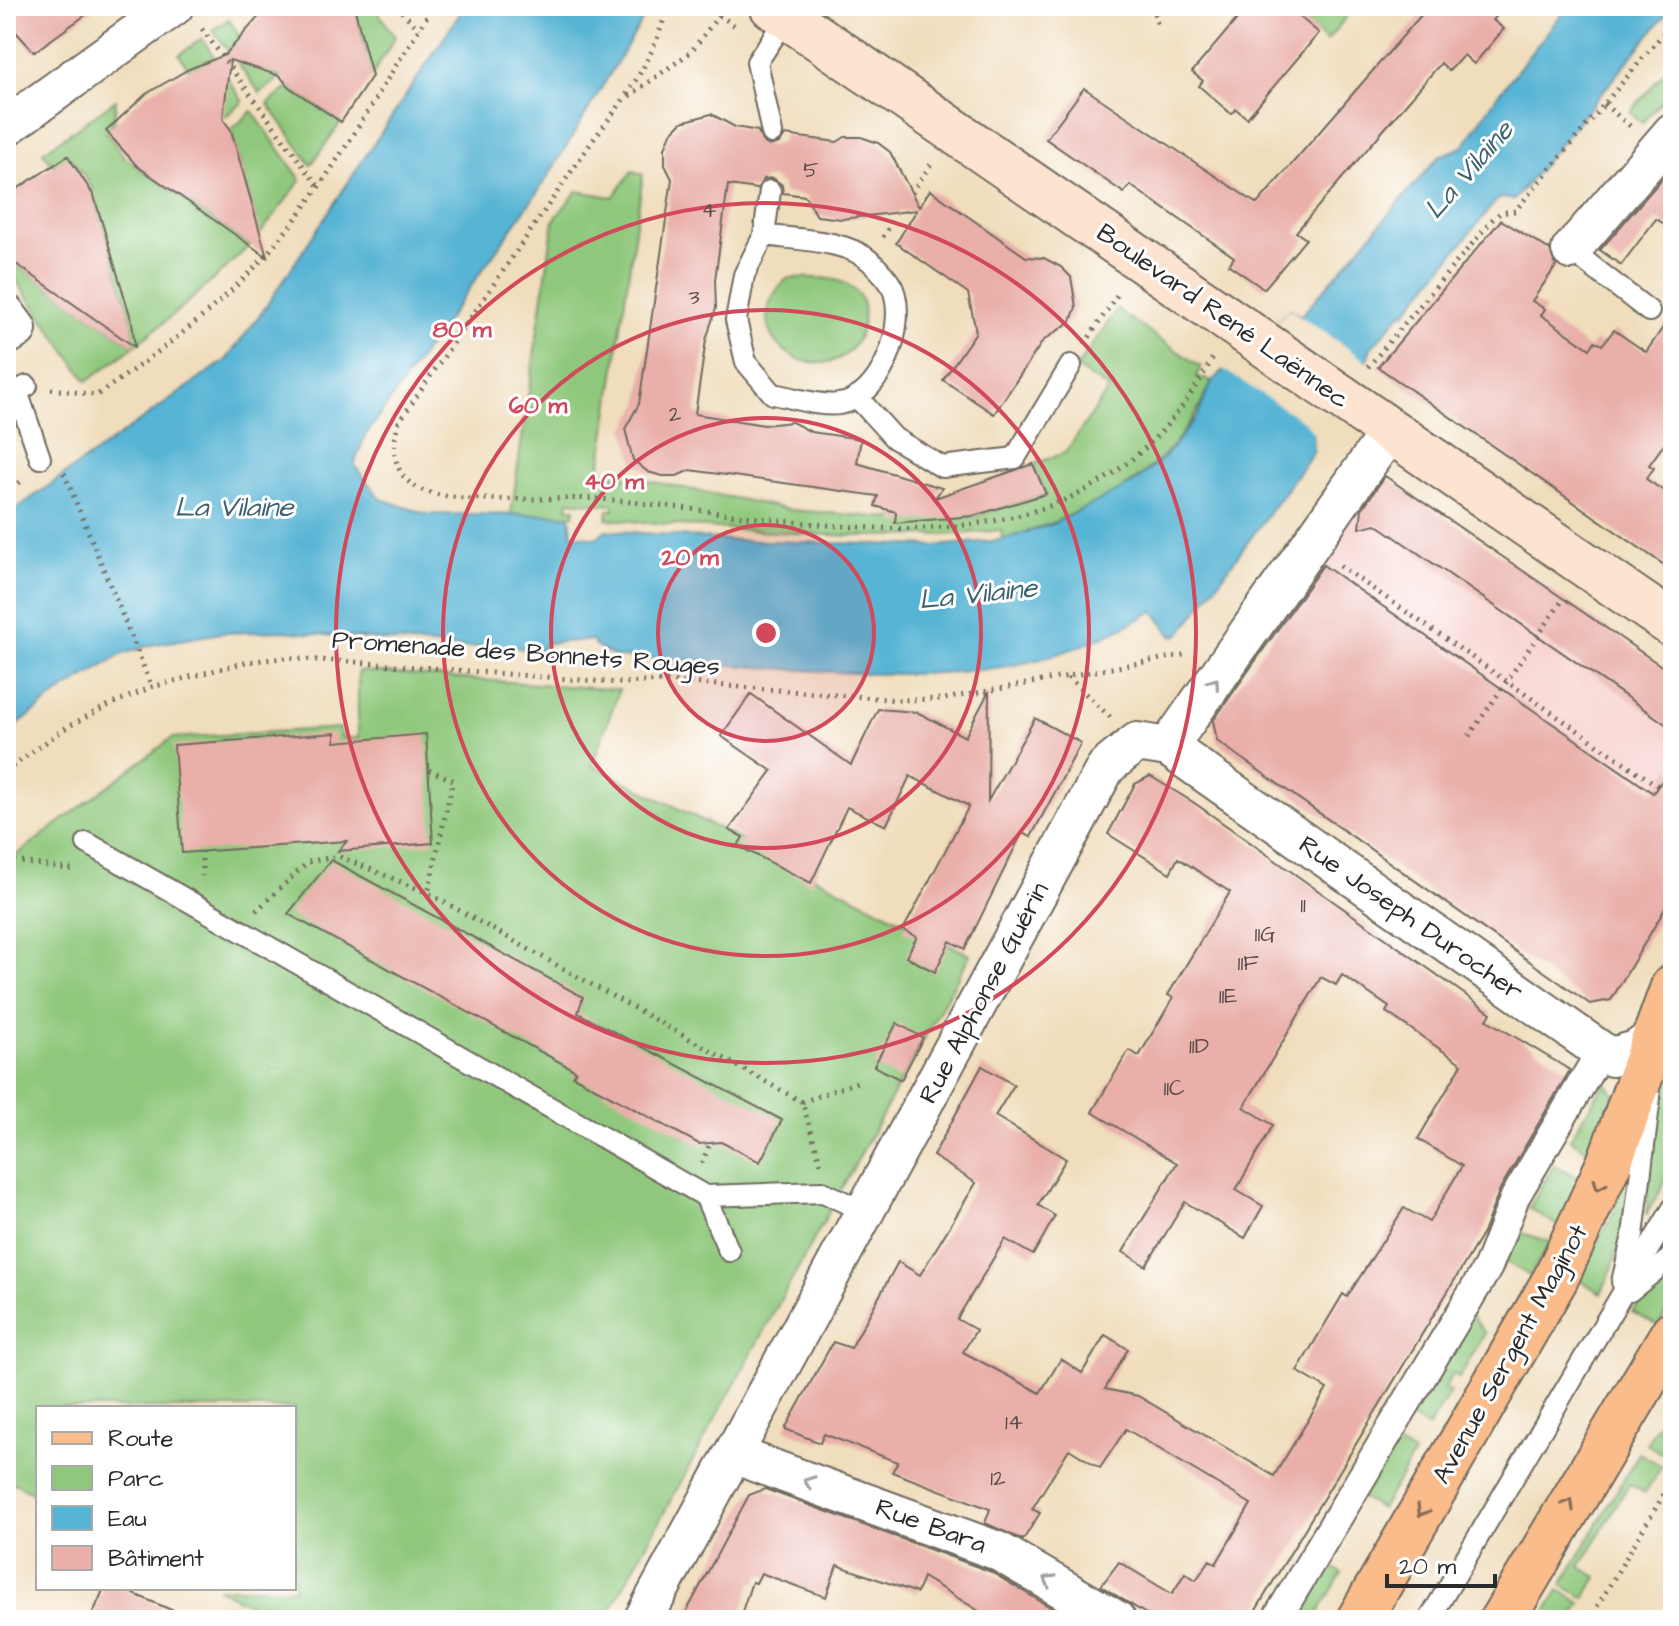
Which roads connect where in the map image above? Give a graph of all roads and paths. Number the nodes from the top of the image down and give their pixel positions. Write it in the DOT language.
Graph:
graph roads {
  1 [pos="174,6"];
  2 [pos="396,6"];
  3 [pos="434,6"];
  4 [pos="667,6"];
  5 [pos="706,6"];
  6 [pos="1152,6"];
  7 [pos="780,11"];
  8 [pos="1673,22"];
  9 [pos="1158,26"];
  10 [pos="419,29"];
  11 [pos="204,32"];
  12 [pos="625,99"];
  13 [pos="1604,104"];
  14 [pos="6,127"];
  15 [pos="1657,131"];
  16 [pos="772,133"];
  17 [pos="933,160"];
  18 [pos="318,186"];
  19 [pos="770,191"];
  20 [pos="912,193"];
  21 [pos="764,235"];
  22 [pos="1571,250"];
  23 [pos="1119,291"];
  24 [pos="1649,311"];
  25 [pos="6,314"];
  26 [pos="6,336"];
  27 [pos="1084,345"];
  28 [pos="1214,354"];
  29 [pos="1071,365"];
  30 [pos="27,386"];
  31 [pos="857,397"];
  32 [pos="1370,403"];
  33 [pos="40,458"];
  34 [pos="62,469"];
  35 [pos="1336,563"];
  36 [pos="1567,592"];
  37 [pos="1673,625"];
  38 [pos="1195,653"];
  39 [pos="1067,676"];
  40 [pos="1507,681"];
  41 [pos="152,687"];
  42 [pos="1469,736"];
  43 [pos="1153,744"];
  44 [pos="429,770"];
  45 [pos="6,771"];
  46 [pos="1658,786"];
  47 [pos="87,843"];
  48 [pos="428,893"];
  49 [pos="249,917"];
  50 [pos="1673,987"];
  51 [pos="1658,1034"];
  52 [pos="1601,1051"];
  53 [pos="860,1081"];
  54 [pos="802,1102"];
  55 [pos="823,1171"];
  56 [pos="705,1196"];
  57 [pos="1673,1208"];
  58 [pos="865,1212"];
  59 [pos="729,1251"];
  60 [pos="1673,1256"];
  61 [pos="1618,1302"];
  62 [pos="1673,1333"];
  63 [pos="735,1452"];
  64 [pos="1673,1479"];
  65 [pos="643,1620"];
  66 [pos="1116,1620"];
  67 [pos="1276,1620"];
  68 [pos="1359,1620"];
  69 [pos="1429,1620"];
  70 [pos="1502,1620"];
  71 [pos="1589,1620"];
  1 -- 14 [label="street"];
  2 -- 10 [label="path"];
  3 -- 10 [label="path"];
  4 -- 12 [label="path"];
  5 -- 12 [label="path"];
  6 -- 9 [label="path"];
  7 -- 16 [label="lane"];
  7 -- 32 [label="main road, Boulevard René Laënnec"];
  8 -- 13 [label="path"];
  10 -- 18 [label="path"];
  11 -- 18 [label="path"];
  12 -- 28 [label="path"];
  13 -- 15 [label="path"];
  13 -- 32 [label="path"];
  15 -- 22 [label="street"];
  17 -- 20 [label="path"];
  18 -- 30 [label="path"];
  19 -- 21 [label="lane"];
  21 -- 31 [label="lane"];
  21 -- 31 [label="lane"];
  22 -- 24 [label="lane"];
  23 -- 27 [label="path"];
  25 -- 26 [label="street"];
  29 -- 31 [label="lane"];
  30 -- 33 [label="lane"];
  32 -- 37 [label="main road, Boulevard René Laënnec"];
  43 -- 32 [label="street, Rue Alphonse Guérin, one-way"];
  34 -- 41 [label="path"];
  35 -- 40 [label="path"];
  36 -- 40 [label="path"];
  38 -- 39 [label="path, Promenade des Bonnets Rouges"];
  39 -- 41 [label="path, Promenade des Bonnets Rouges"];
  39 -- 43 [label="path"];
  40 -- 42 [label="path"];
  40 -- 46 [label="path"];
  41 -- 45 [label="path, Promenade des Bonnets Rouges"];
  43 -- 52 [label="street, Rue Joseph Durocher"];
  43 -- 58 [label="street, Rue Alphonse Guérin"];
  44 -- 48 [label="path"];
  47 -- 56 [label="lane"];
  48 -- 49 [label="path"];
  48 -- 54 [label="path"];
  50 -- 51 [label="main road, Avenue Sergent Maginot"];
  51 -- 52 [label="street"];
  51 -- 61 [label="lane"];
  51 -- 68 [label="main road, Avenue Sergent Maginot, one-way"];
  52 -- 67 [label="street"];
  53 -- 54 [label="path"];
  54 -- 55 [label="path"];
  56 -- 58 [label="lane"];
  56 -- 59 [label="lane"];
  57 -- 61 [label="lane"];
  58 -- 63 [label="street, Rue Alphonse Guérin"];
  60 -- 61 [label="lane"];
  61 -- 69 [label="lane"];
  70 -- 62 [label="main road, one-way"];
  63 -- 65 [label="street, Rue Alphonse Guérin"];
  66 -- 63 [label="street, Rue Bara, one-way"];
  64 -- 71 [label="path"];
}
